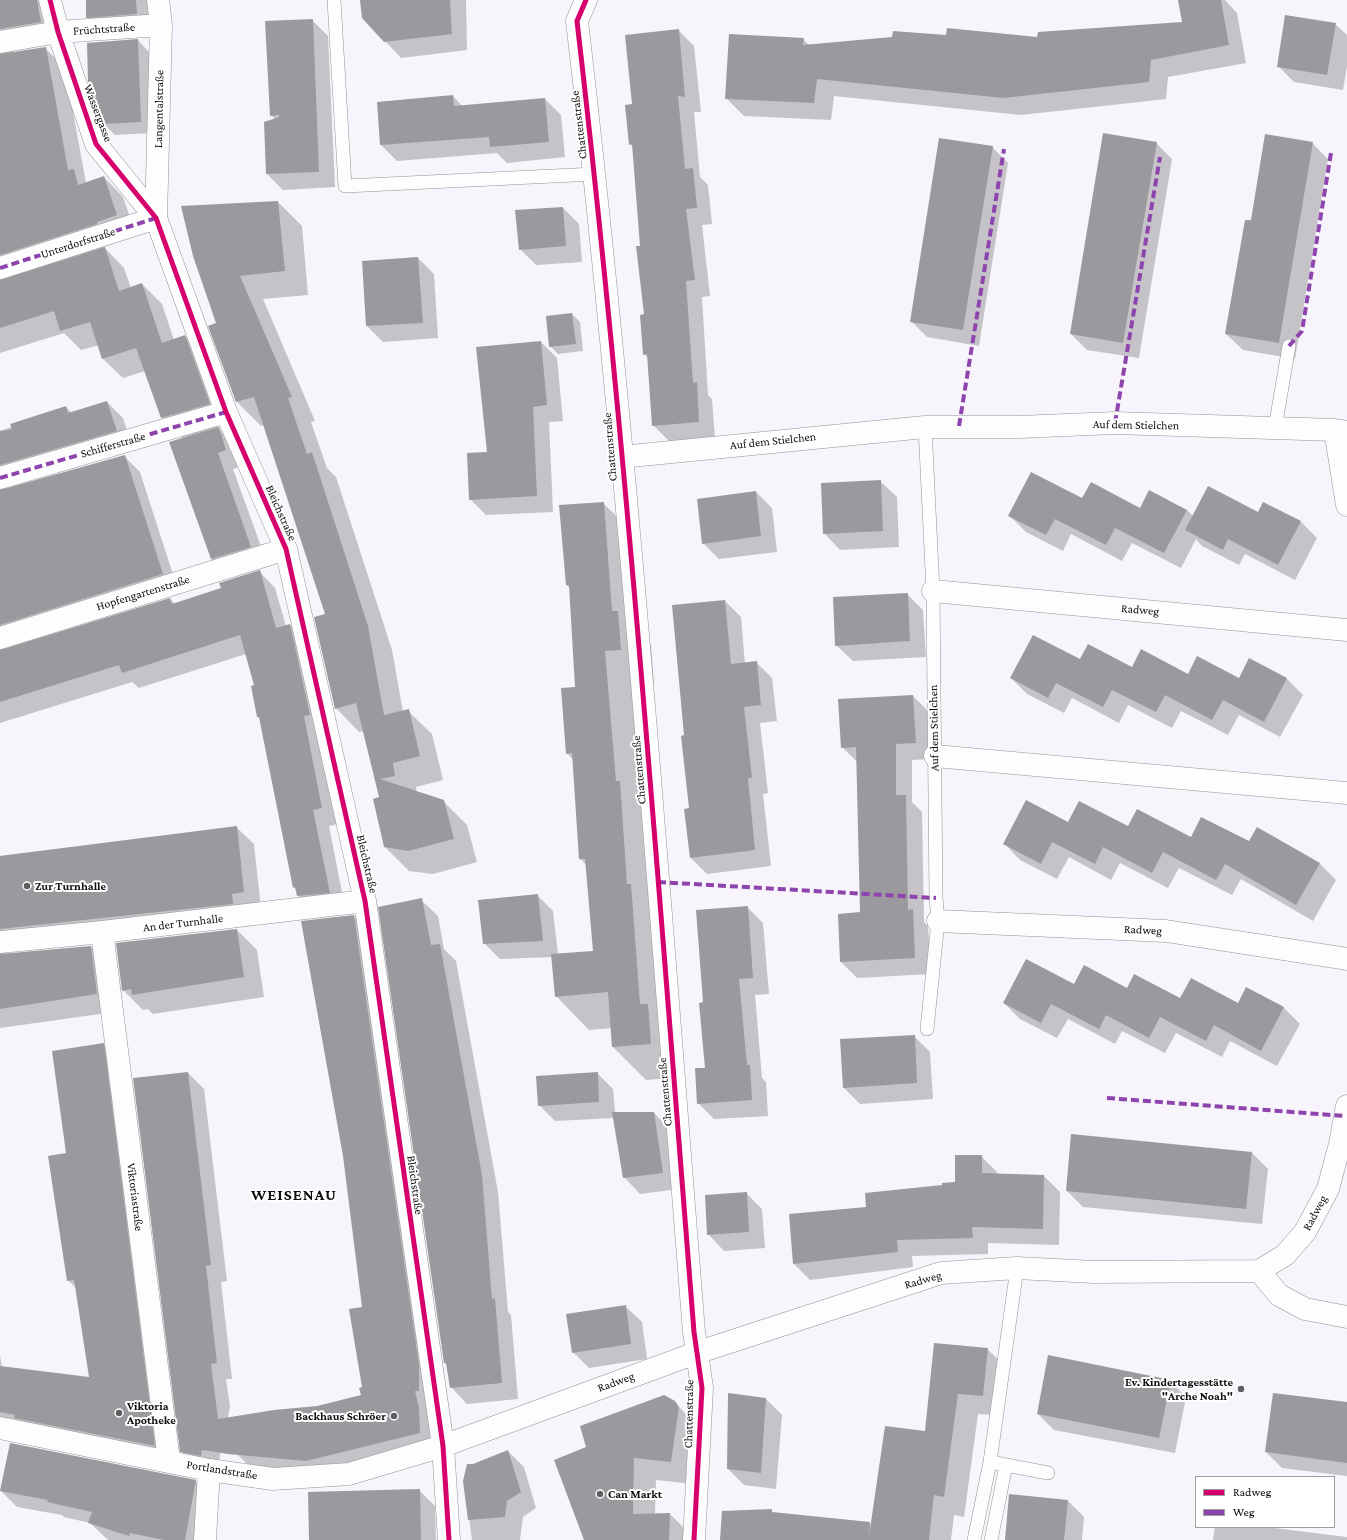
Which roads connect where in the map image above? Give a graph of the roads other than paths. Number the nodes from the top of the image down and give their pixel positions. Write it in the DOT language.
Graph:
graph roads {
  1 [pos="50,0"];
  2 [pos="158,0"];
  3 [pos="334,0"];
  4 [pos="586,0"];
  5 [pos="161,25"];
  6 [pos="58,32"];
  7 [pos="0,42"];
  8 [pos="595,174"];
  9 [pos="156,218"];
  10 [pos="0,268"];
  11 [pos="1289,346"];
  12 [pos="226,412"];
  13 [pos="926,427"];
  14 [pos="1275,428"];
  15 [pos="1341,431"];
  16 [pos="621,457"];
  17 [pos="0,478"];
  18 [pos="1347,505"];
  19 [pos="286,549"];
  20 [pos="933,590"];
  21 [pos="1347,630"];
  22 [pos="0,638"];
  23 [pos="935,756"];
  24 [pos="1347,793"];
  25 [pos="365,901"];
  26 [pos="938,921"];
  27 [pos="102,932"];
  28 [pos="0,942"];
  29 [pos="1347,959"];
  30 [pos="927,1029"];
  31 [pos="1347,1106"];
  32 [pos="1017,1268"];
  33 [pos="1259,1271"];
  34 [pos="1347,1317"];
  35 [pos="696,1353"];
  36 [pos="0,1428"];
  37 [pos="443,1446"];
  38 [pos="169,1461"];
  39 [pos="990,1462"];
  40 [pos="1006,1465"];
  41 [pos="209,1470"];
  42 [pos="1048,1473"];
  43 [pos="205,1540"];
  44 [pos="448,1540"];
  45 [pos="694,1540"];
  46 [pos="974,1540"];
  47 [pos="991,1540"];
  1 -- 6 [label="street, Wassergasse"];
  2 -- 5 [label="street, Langentalstraße"];
  3 -- 8 [label="lane, Chattenstraße"];
  4 -- 8 [label="street, Chattenstraße"];
  5 -- 6 [label="street, Früchtstraße"];
  5 -- 9 [label="street, Langentalstraße"];
  6 -- 7 [label="street, Früchtstraße"];
  6 -- 9 [label="street, Wassergasse"];
  8 -- 16 [label="street, Chattenstraße"];
  9 -- 10 [label="street, Unterdorfstraße"];
  9 -- 12 [label="street, Bleichstraße"];
  11 -- 14 [label="lane"];
  12 -- 17 [label="street, Schifferstraße"];
  12 -- 19 [label="street, Bleichstraße"];
  13 -- 14 [label="street, Auf dem Stielchen"];
  13 -- 16 [label="street, Auf dem Stielchen"];
  13 -- 20 [label="lane, Auf dem Stielchen"];
  14 -- 15 [label="street, Auf dem Stielchen"];
  15 -- 18 [label="street"];
  16 -- 35 [label="street, Chattenstraße"];
  19 -- 22 [label="street, Hopfengartenstraße"];
  19 -- 25 [label="street, Bleichstraße"];
  20 -- 21 [label="street, Radweg"];
  20 -- 23 [label="lane, Auf dem Stielchen"];
  23 -- 24 [label="street"];
  23 -- 26 [label="lane, Auf dem Stielchen"];
  25 -- 27 [label="street, An der Turnhalle"];
  25 -- 37 [label="street, Bleichstraße"];
  26 -- 29 [label="street, Radweg"];
  26 -- 30 [label="lane, Auf dem Stielchen"];
  27 -- 28 [label="street, An der Turnhalle"];
  27 -- 38 [label="street, Viktoriastraße"];
  31 -- 33 [label="street, Radweg"];
  32 -- 33 [label="street, Radweg"];
  32 -- 35 [label="street, Radweg"];
  32 -- 39 [label="lane"];
  33 -- 34 [label="street"];
  35 -- 37 [label="street, Radweg"];
  35 -- 45 [label="street, Chattenstraße"];
  36 -- 38 [label="street, Portlandstraße"];
  37 -- 41 [label="street, Portlandstraße"];
  37 -- 44 [label="street, Bleichstraße"];
  38 -- 41 [label="street, Portlandstraße"];
  39 -- 40 [label="lane"];
  39 -- 46 [label="lane"];
  40 -- 42 [label="lane"];
  40 -- 47 [label="lane"];
  41 -- 43 [label="street"];
}
